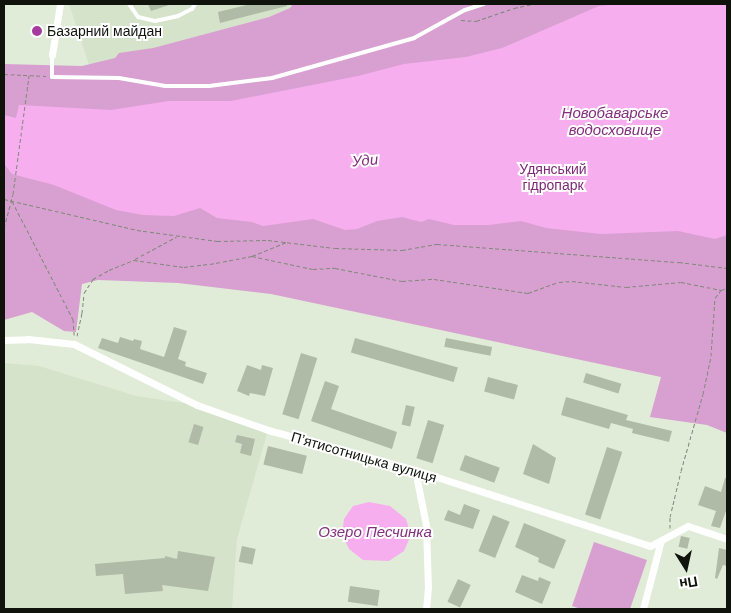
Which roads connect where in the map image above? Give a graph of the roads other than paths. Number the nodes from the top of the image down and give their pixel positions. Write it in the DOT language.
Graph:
graph roads {
  1 [pos="60,4"];
  2 [pos="129,4"];
  3 [pos="195,4"];
  4 [pos="484,4"];
  5 [pos="52,56"];
  6 [pos="4,340"];
  7 [pos="415,470"];
  8 [pos="727,539"];
  9 [pos="661,540"];
  10 [pos="426,609"];
  11 [pos="643,609"];
  1 -- 5 [label="street"];
  2 -- 3 [label="lane"];
  4 -- 5 [label="lane"];
  6 -- 7 [label="street, П’ятисотницька вулиця"];
  7 -- 9 [label="street, П’ятисотницька вулиця"];
  7 -- 10 [label="street"];
  8 -- 9 [label="street"];
  9 -- 11 [label="street"];
}
